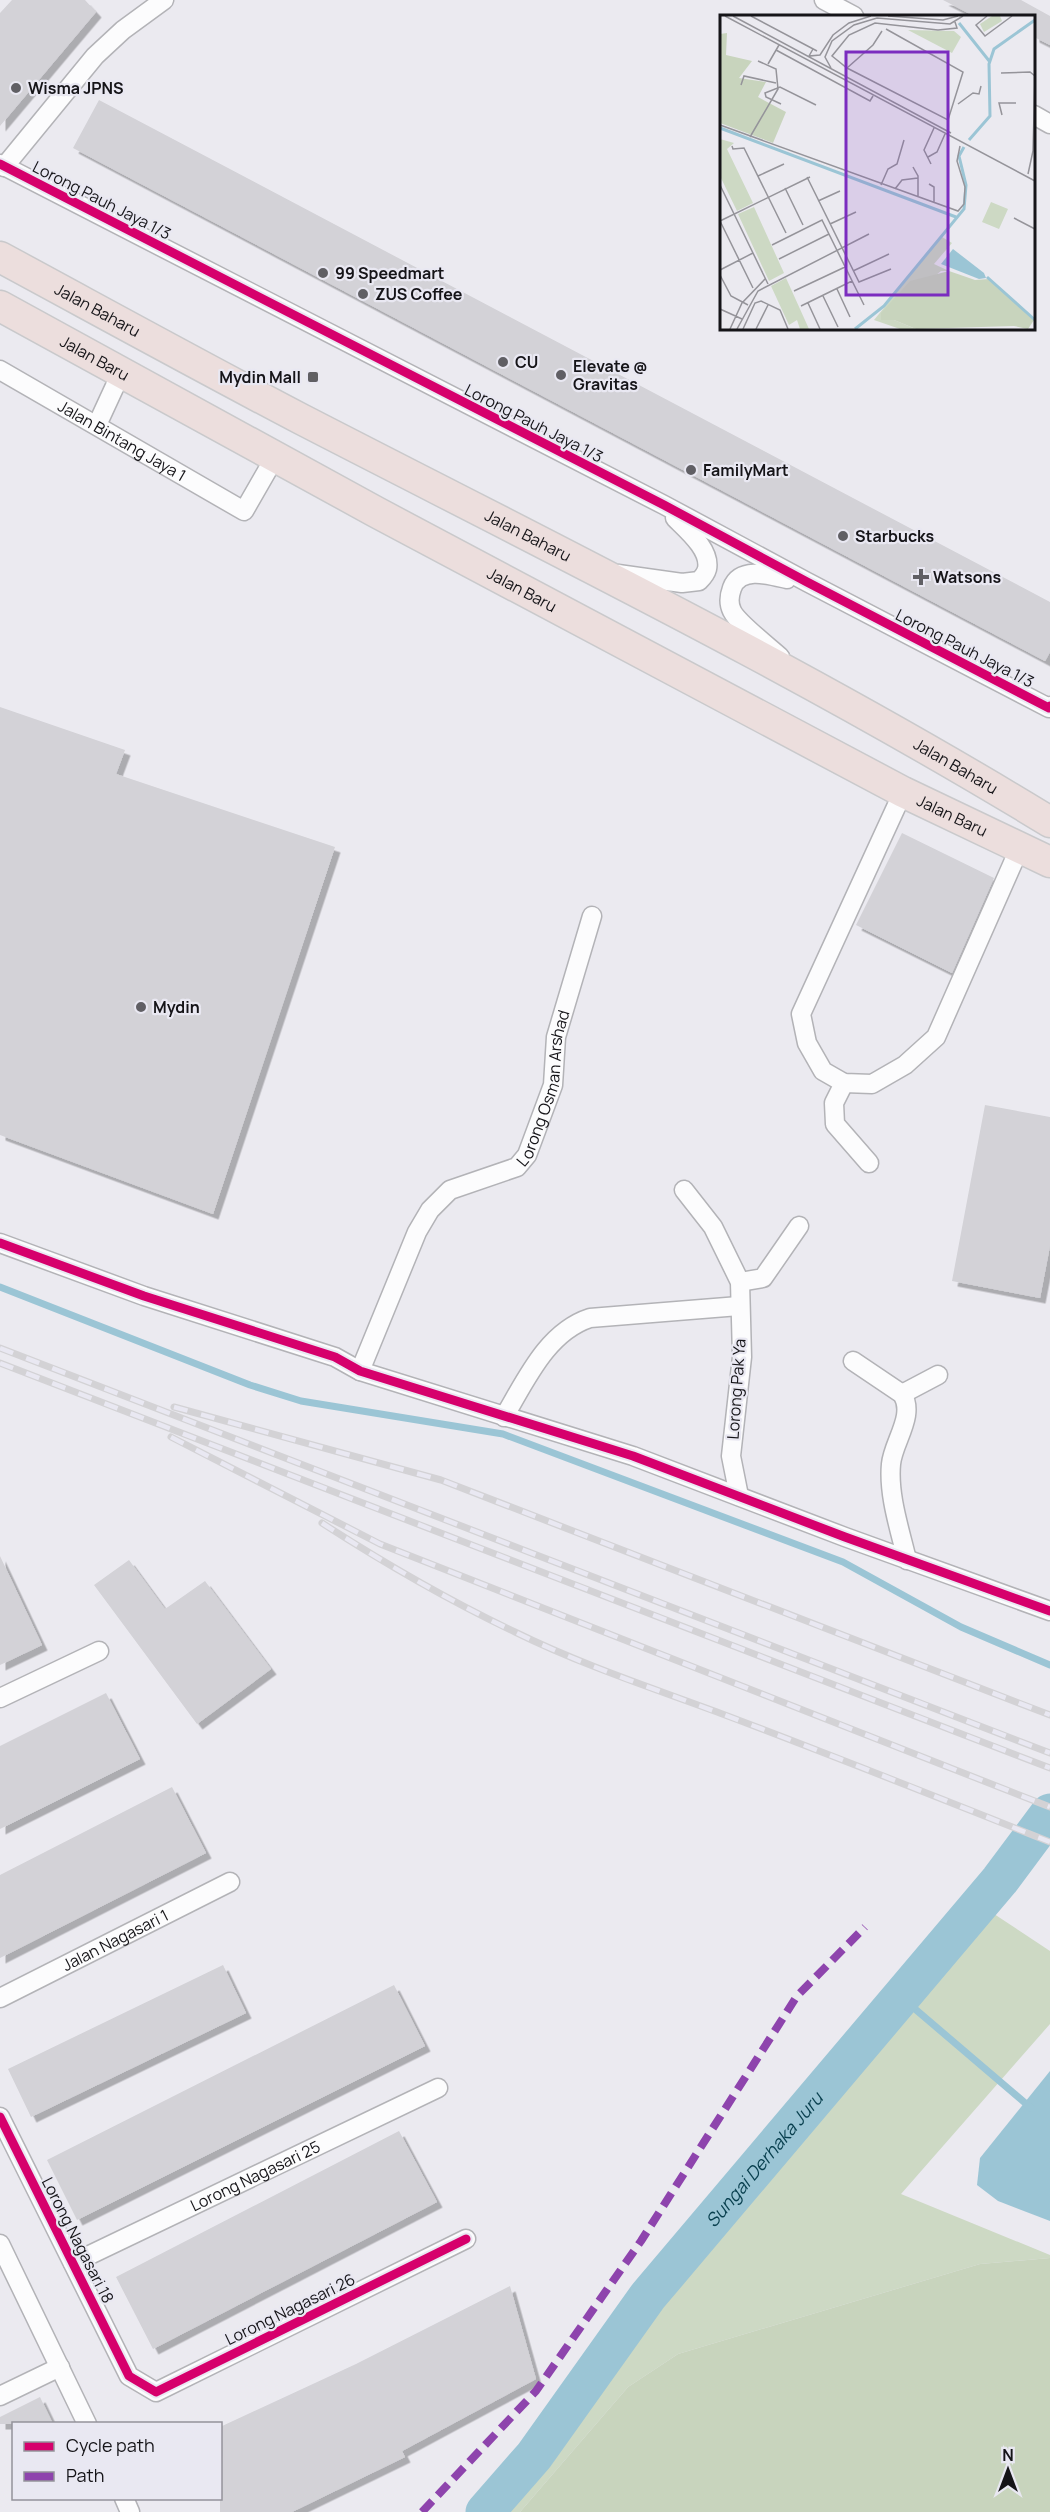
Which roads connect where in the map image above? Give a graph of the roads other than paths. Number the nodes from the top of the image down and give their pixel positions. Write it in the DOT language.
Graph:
graph roads {
  1 [pos="164,0"];
  2 [pos="824,0"];
  3 [pos="852,15"];
  4 [pos="1035,116"];
  5 [pos="1050,124"];
  6 [pos="2,165"];
  7 [pos="0,257"];
  8 [pos="0,306"];
  9 [pos="0,370"];
  10 [pos="121,374"];
  11 [pos="97,425"];
  12 [pos="275,457"];
  13 [pos="664,505"];
  14 [pos="602,572"];
  15 [pos="807,582"];
  16 [pos="801,677"];
  17 [pos="1050,707"];
  18 [pos="903,792"];
  19 [pos="1050,822"];
  20 [pos="1020,847"];
  21 [pos="1050,862"];
  22 [pos="592,916"];
  23 [pos="844,1083"];
  24 [pos="869,1163"];
  25 [pos="684,1190"];
  26 [pos="799,1226"];
  27 [pos="0,1243"];
  28 [pos="740,1282"];
  29 [pos="739,1306"];
  30 [pos="853,1361"];
  31 [pos="360,1371"];
  32 [pos="938,1374"];
  33 [pos="902,1394"];
  34 [pos="504,1417"];
  35 [pos="739,1496"];
  36 [pos="907,1560"];
  37 [pos="1050,1611"];
  38 [pos="99,1651"];
  39 [pos="0,1698"];
  40 [pos="230,1882"];
  41 [pos="0,1998"];
  42 [pos="438,2088"];
  43 [pos="0,2117"];
  44 [pos="466,2240"];
  45 [pos="0,2244"];
  46 [pos="73,2263"];
  47 [pos="60,2367"];
  48 [pos="129,2376"];
  49 [pos="0,2396"];
  50 [pos="86,2422"];
  1 -- 6 [label="street"];
  2 -- 3 [label="street"];
  4 -- 5 [label="street"];
  6 -- 13 [label="street, Lorong Pauh Jaya 1/3"];
  7 -- 14 [label="highway, Jalan Baharu"];
  8 -- 10 [label="highway, Jalan Baru"];
  9 -- 11 [label="street, Jalan Bintang Jaya 1"];
  10 -- 11 [label="street"];
  10 -- 12 [label="highway, Jalan Baru"];
  11 -- 12 [label="street, Jalan Bintang Jaya 1"];
  12 -- 18 [label="highway, Jalan Baru"];
  13 -- 14 [label="street"];
  13 -- 15 [label="street, Lorong Pauh Jaya 1/3"];
  14 -- 16 [label="highway, Jalan Baharu"];
  15 -- 16 [label="street"];
  15 -- 17 [label="street, Lorong Pauh Jaya 1/3"];
  16 -- 19 [label="highway, Jalan Baharu"];
  18 -- 20 [label="highway, Jalan Baru"];
  18 -- 23 [label="street"];
  20 -- 21 [label="highway, Jalan Baru"];
  20 -- 23 [label="street"];
  22 -- 31 [label="street, Lorong Osman Arshad"];
  23 -- 24 [label="street"];
  25 -- 28 [label="street, Lorong Pak Ya"];
  26 -- 28 [label="street"];
  27 -- 31 [label="street"];
  28 -- 29 [label="street, Lorong Pak Ya"];
  29 -- 34 [label="street"];
  29 -- 35 [label="street, Lorong Pak Ya"];
  30 -- 33 [label="street"];
  31 -- 34 [label="street"];
  32 -- 33 [label="street"];
  33 -- 36 [label="street"];
  34 -- 35 [label="street"];
  35 -- 36 [label="street"];
  36 -- 37 [label="street"];
  38 -- 39 [label="street"];
  40 -- 41 [label="street, Jalan Nagasari 1"];
  42 -- 46 [label="street, Lorong Nagasari 25"];
  43 -- 46 [label="street, Lorong Nagasari 18"];
  44 -- 48 [label="street, Lorong Nagasari 26"];
  45 -- 47 [label="street"];
  46 -- 48 [label="street, Lorong Nagasari 18"];
  47 -- 49 [label="street"];
  47 -- 50 [label="street"];
}
